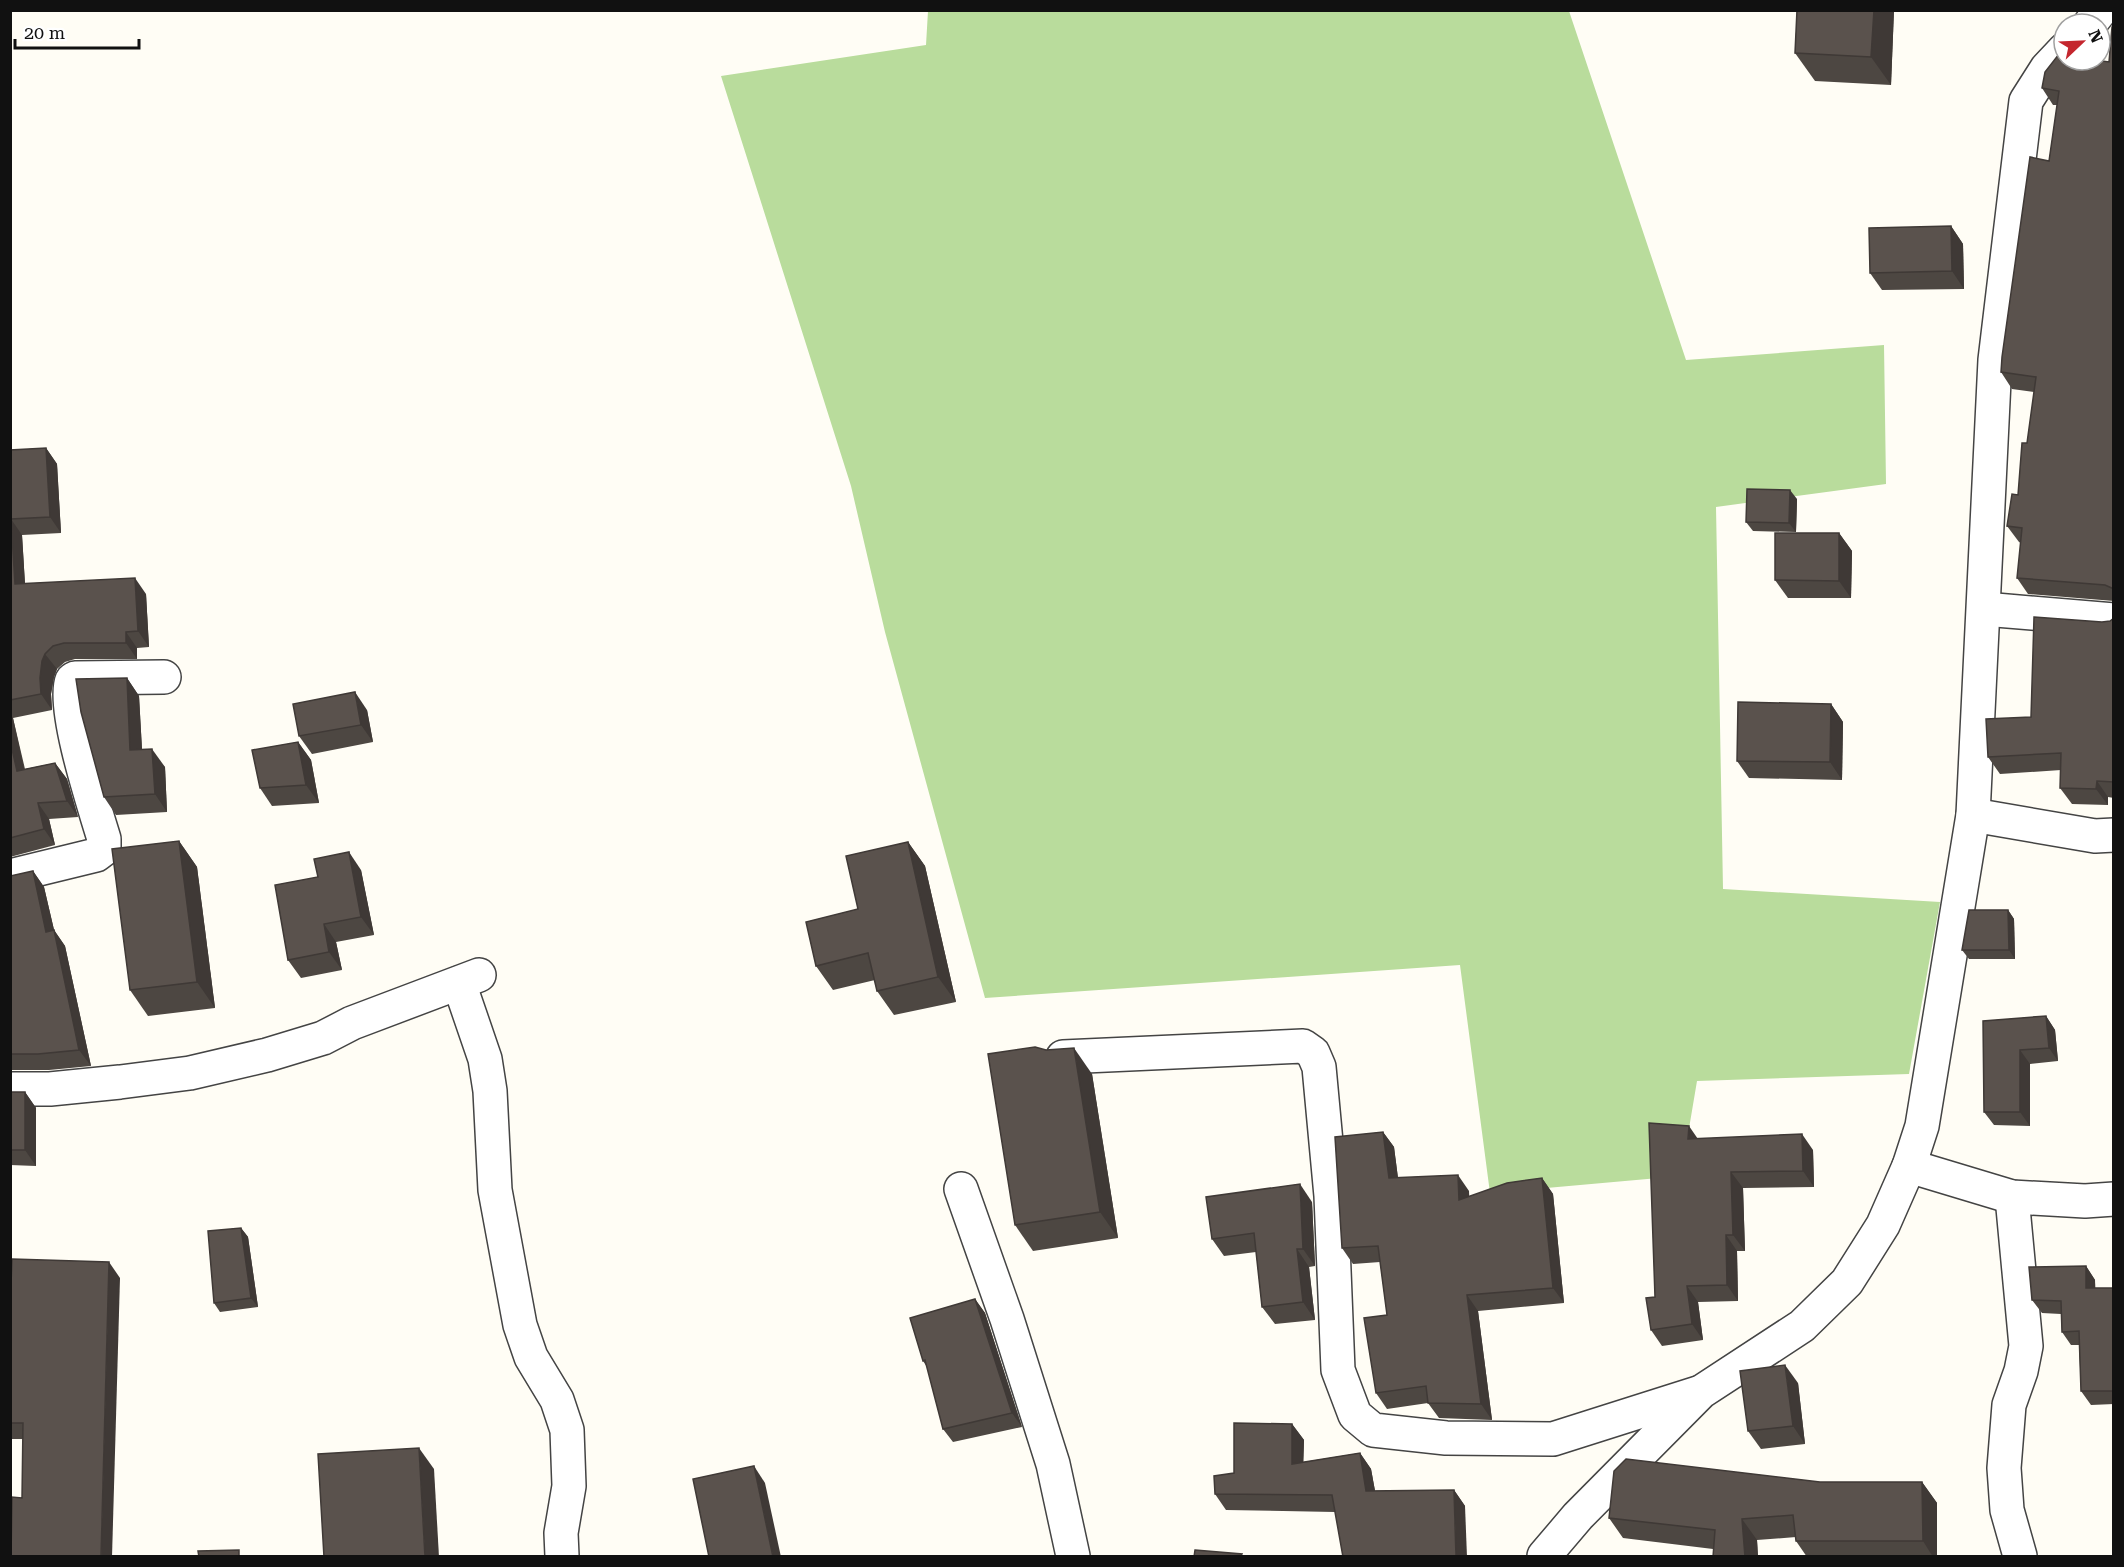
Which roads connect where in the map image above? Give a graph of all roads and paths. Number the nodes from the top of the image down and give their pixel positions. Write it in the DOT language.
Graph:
graph roads {
  1 [pos="2052,63"];
  2 [pos="1984,609"];
  3 [pos="2114,620"];
  4 [pos="164,677"];
  5 [pos="1973,815"];
  6 [pos="2114,835"];
  7 [pos="10,876"];
  8 [pos="1063,1057"];
  9 [pos="10,1089"];
  10 [pos="1909,1166"];
  11 [pos="961,1189"];
  12 [pos="2012,1197"];
  13 [pos="2114,1199"];
  14 [pos="1701,1392"];
  15 [pos="562,1557"];
  16 [pos="1072,1557"];
  17 [pos="1544,1557"];
  18 [pos="2020,1557"];
  1 -- 2 [label="street"];
  2 -- 3 [label="street"];
  2 -- 5 [label="street"];
  4 -- 7 [label="street"];
  5 -- 6 [label="street"];
  5 -- 10 [label="street"];
  8 -- 14 [label="street"];
  9 -- 15 [label="street"];
  10 -- 12 [label="street"];
  10 -- 14 [label="street"];
  11 -- 16 [label="street"];
  12 -- 13 [label="street"];
  12 -- 18 [label="street"];
  14 -- 17 [label="street"];
}
